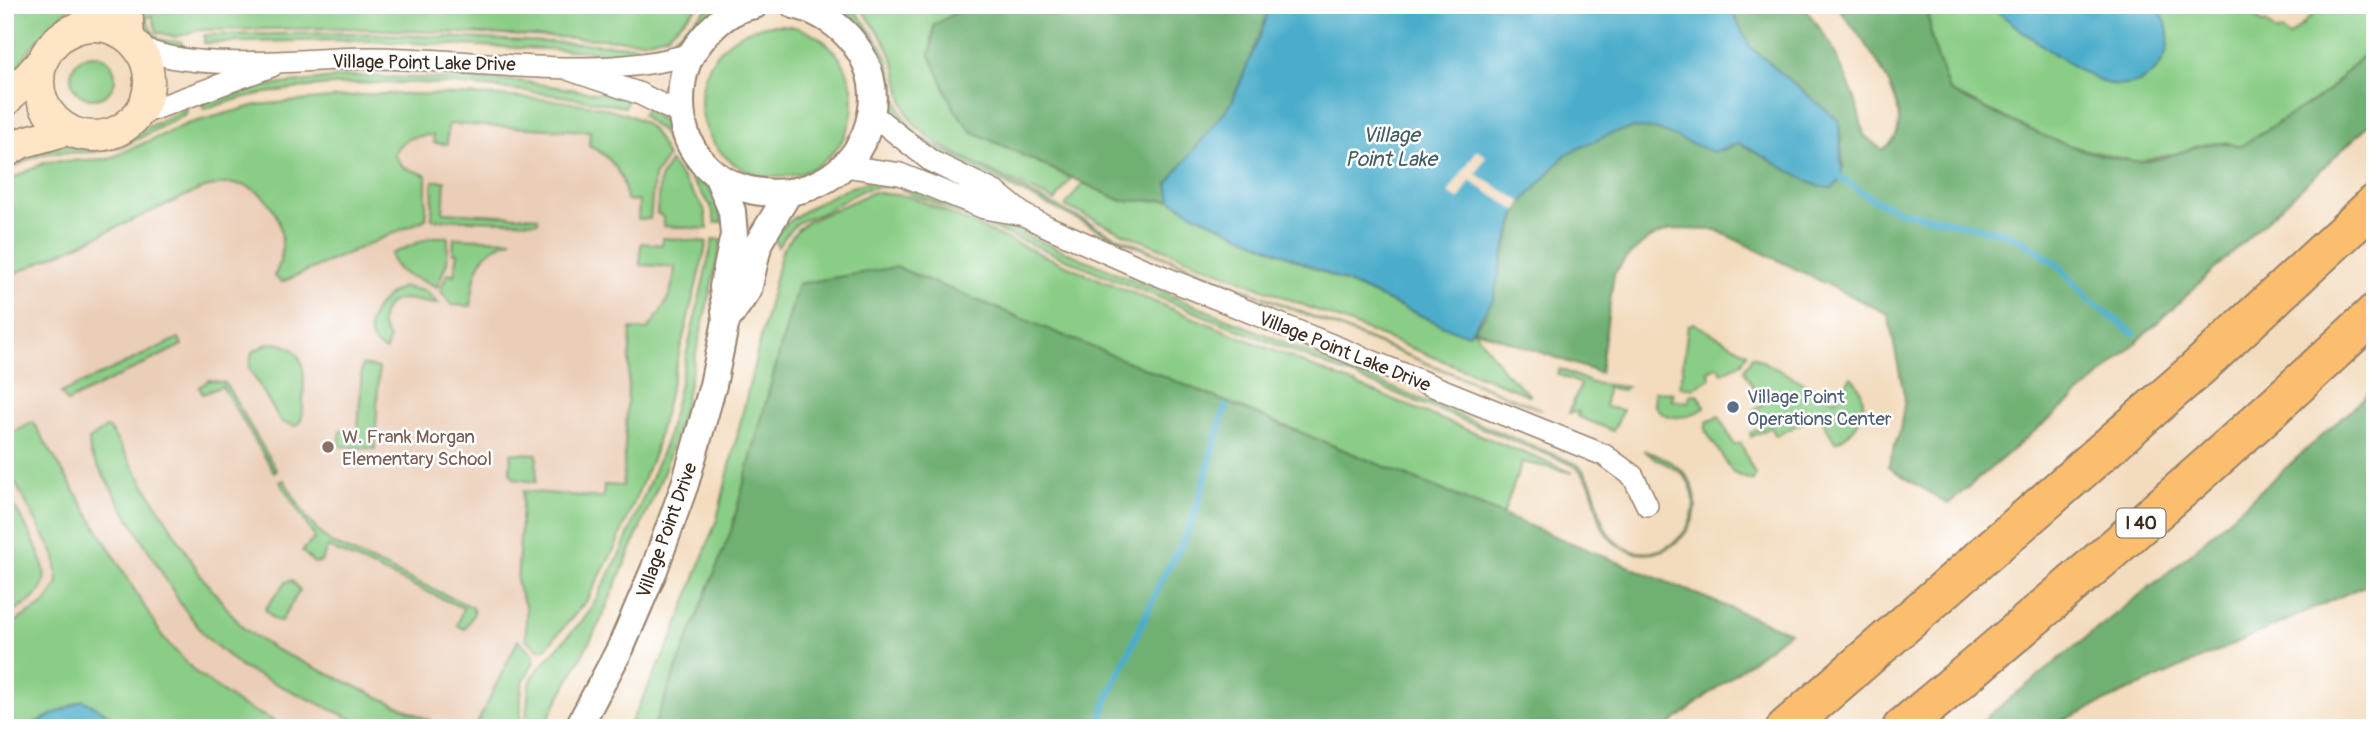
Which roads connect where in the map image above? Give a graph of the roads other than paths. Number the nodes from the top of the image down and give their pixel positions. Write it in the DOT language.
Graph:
graph roads {
  1 [pos="82,5"];
  2 [pos="127,5"];
  3 [pos="752,5"];
  4 [pos="794,5"];
  5 [pos="834,15"];
  6 [pos="133,43"];
  7 [pos="51,49"];
  8 [pos="690,54"];
  9 [pos="288,61"];
  10 [pos="561,66"];
  11 [pos="5,102"];
  12 [pos="681,114"];
  13 [pos="872,114"];
  14 [pos="138,115"];
  15 [pos="67,130"];
  16 [pos="5,153"];
  17 [pos="845,166"];
  18 [pos="717,175"];
  19 [pos="788,194"];
  20 [pos="2375,204"];
  21 [pos="1024,215"];
  22 [pos="2375,313"];
  23 [pos="726,321"];
  24 [pos="1647,505"];
  25 [pos="578,728"];
  26 [pos="1786,728"];
  27 [pos="1902,728"];
  1 -- 7 [label="main road"];
  2 -- 6 [label="main road"];
  3 -- 8 [label="street"];
  4 -- 5 [label="street"];
  5 -- 13 [label="street"];
  6 -- 7 [label="main road"];
  6 -- 9 [label="street, Village Point Lake Drive"];
  6 -- 14 [label="main road"];
  7 -- 11 [label="main road"];
  7 -- 15 [label="main road"];
  8 -- 10 [label="street, Village Point Lake Drive"];
  8 -- 12 [label="street"];
  9 -- 10 [label="street, Village Point Lake Drive"];
  9 -- 14 [label="street, Village Point Lake Drive"];
  10 -- 12 [label="street, Village Point Lake Drive"];
  12 -- 18 [label="street"];
  13 -- 17 [label="street"];
  13 -- 21 [label="street, Village Point Lake Drive"];
  14 -- 15 [label="main road"];
  15 -- 16 [label="main road"];
  17 -- 19 [label="street"];
  17 -- 21 [label="street, Village Point Lake Drive"];
  18 -- 19 [label="street"];
  18 -- 23 [label="street, Village Point Drive"];
  19 -- 23 [label="street, Village Point Drive"];
  20 -- 26 [label="highway"];
  21 -- 24 [label="street, Village Point Lake Drive"];
  22 -- 27 [label="highway, I 40"];
  23 -- 25 [label="street, Village Point Drive"];
}
